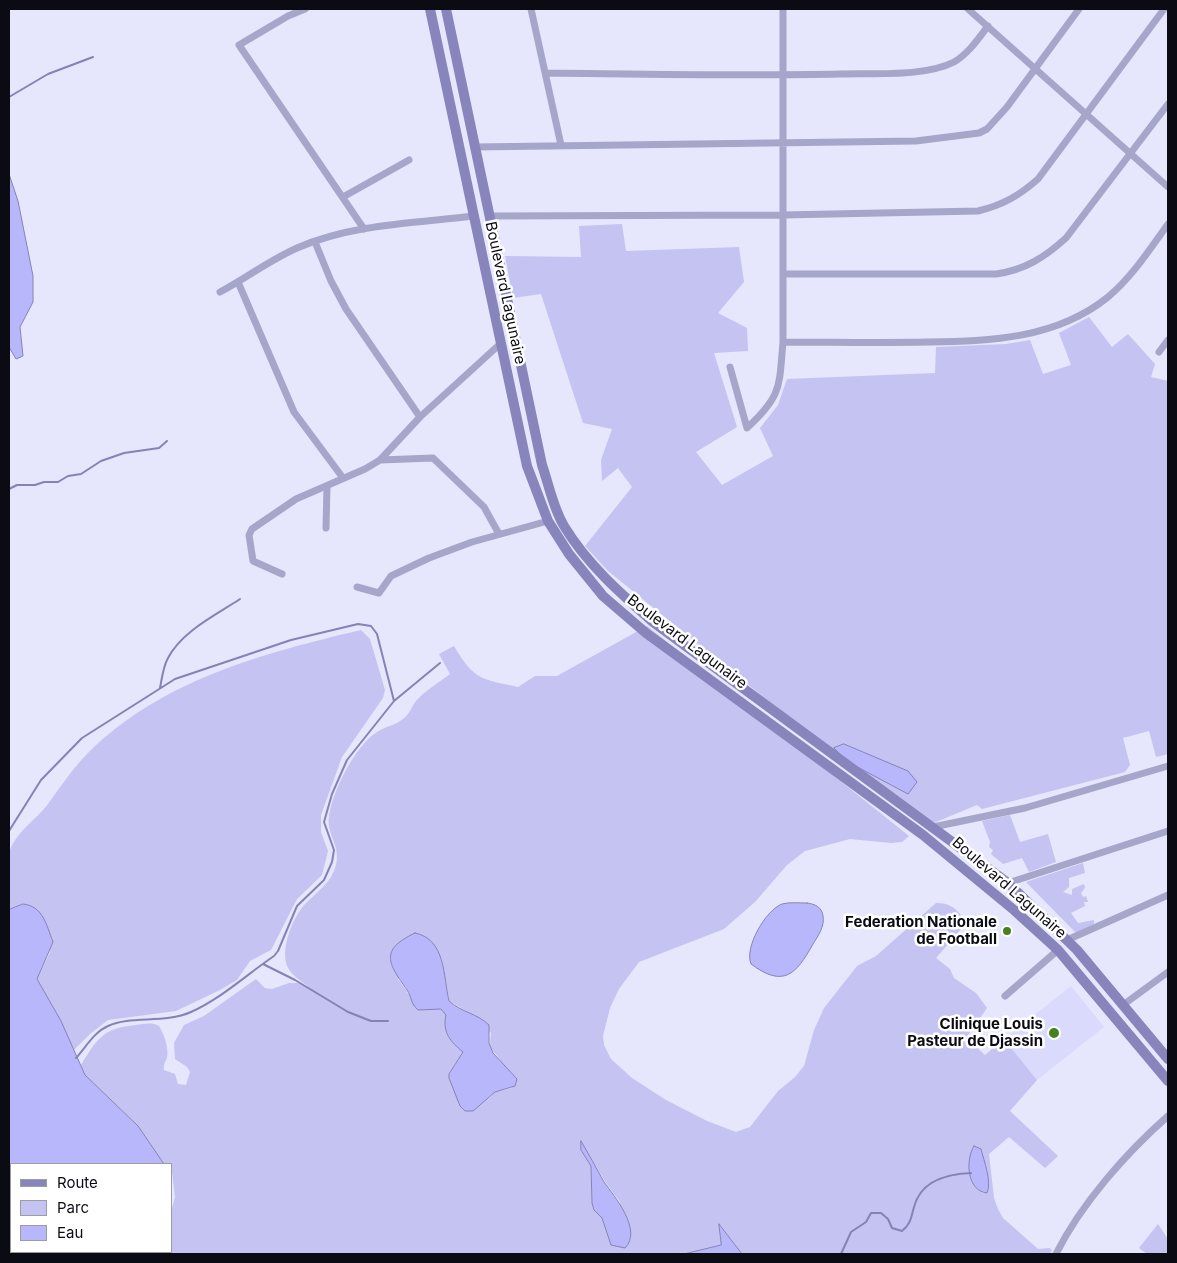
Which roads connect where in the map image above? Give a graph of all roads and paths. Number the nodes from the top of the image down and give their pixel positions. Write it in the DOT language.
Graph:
graph roads {
  1 [pos="304,9"];
  2 [pos="430,9"];
  3 [pos="446,9"];
  4 [pos="532,9"];
  5 [pos="783,9"];
  6 [pos="968,9"];
  7 [pos="1079,9"];
  8 [pos="1164,9"];
  9 [pos="988,26"];
  10 [pos="1035,68"];
  11 [pos="546,73"];
  12 [pos="782,76"];
  13 [pos="1168,104"];
  14 [pos="1086,114"];
  15 [pos="785,143"];
  16 [pos="561,145"];
  17 [pos="475,147"];
  18 [pos="1131,154"];
  19 [pos="409,160"];
  20 [pos="1168,187"];
  21 [pos="343,197"];
  22 [pos="783,215"];
  23 [pos="474,216"];
  24 [pos="490,216"];
  25 [pos="1168,224"];
  26 [pos="364,229"];
  27 [pos="315,242"];
  28 [pos="783,274"];
  29 [pos="238,282"];
  30 [pos="220,292"];
  31 [pos="1168,340"];
  32 [pos="783,342"];
  33 [pos="500,344"];
  34 [pos="1159,352"];
  35 [pos="730,367"];
  36 [pos="420,418"];
  37 [pos="380,460"];
  38 [pos="343,478"];
  39 [pos="327,486"];
  40 [pos="548,521"];
  41 [pos="326,528"];
  42 [pos="499,534"];
  43 [pos="282,574"];
  44 [pos="357,587"];
  45 [pos="1168,766"];
  46 [pos="932,827"];
  47 [pos="1168,830"];
  48 [pos="1008,883"];
  49 [pos="1168,895"];
  50 [pos="1067,940"];
  51 [pos="1058,950"];
  52 [pos="1168,972"];
  53 [pos="1005,996"];
  54 [pos="1123,1005"];
  55 [pos="1168,1058"];
  56 [pos="1168,1081"];
  57 [pos="1168,1116"];
  58 [pos="1056,1254"];
  1 -- 21 [label="street"];
  2 -- 23 [label="main road, Boulevard Lagunaire"];
  3 -- 17 [label="main road, Boulevard Lagunaire"];
  4 -- 11 [label="street"];
  5 -- 12 [label="street"];
  6 -- 9 [label="street"];
  7 -- 10 [label="street"];
  8 -- 14 [label="street"];
  9 -- 10 [label="street"];
  9 -- 12 [label="street"];
  10 -- 14 [label="street"];
  10 -- 15 [label="street"];
  11 -- 12 [label="street"];
  11 -- 16 [label="street"];
  12 -- 15 [label="street"];
  13 -- 18 [label="street"];
  14 -- 18 [label="street"];
  14 -- 22 [label="street"];
  15 -- 16 [label="street"];
  15 -- 22 [label="street"];
  16 -- 17 [label="street"];
  17 -- 24 [label="main road, Boulevard Lagunaire"];
  18 -- 20 [label="street"];
  18 -- 28 [label="street"];
  19 -- 21 [label="street"];
  21 -- 26 [label="street"];
  22 -- 24 [label="street"];
  22 -- 28 [label="street"];
  23 -- 26 [label="street"];
  23 -- 33 [label="main road, Boulevard Lagunaire"];
  24 -- 46 [label="main road, Boulevard Lagunaire"];
  25 -- 32 [label="street"];
  26 -- 27 [label="street"];
  27 -- 29 [label="street"];
  27 -- 36 [label="street"];
  28 -- 32 [label="street"];
  29 -- 30 [label="street"];
  29 -- 38 [label="street"];
  31 -- 34 [label="street"];
  32 -- 35 [label="street"];
  33 -- 36 [label="street"];
  33 -- 40 [label="main road, Boulevard Lagunaire"];
  36 -- 37 [label="street"];
  37 -- 38 [label="street"];
  37 -- 42 [label="street"];
  38 -- 39 [label="street"];
  39 -- 41 [label="street"];
  39 -- 43 [label="street"];
  40 -- 42 [label="street"];
  40 -- 51 [label="main road, Boulevard Lagunaire"];
  42 -- 44 [label="street"];
  45 -- 46 [label="street"];
  46 -- 48 [label="main road, Boulevard Lagunaire"];
  47 -- 48 [label="street"];
  48 -- 50 [label="main road, Boulevard Lagunaire"];
  49 -- 50 [label="street"];
  50 -- 54 [label="main road, Boulevard Lagunaire"];
  51 -- 53 [label="street"];
  51 -- 56 [label="main road, Boulevard Lagunaire"];
  52 -- 54 [label="street"];
  54 -- 55 [label="main road, Boulevard Lagunaire"];
  57 -- 58 [label="street"];
}
